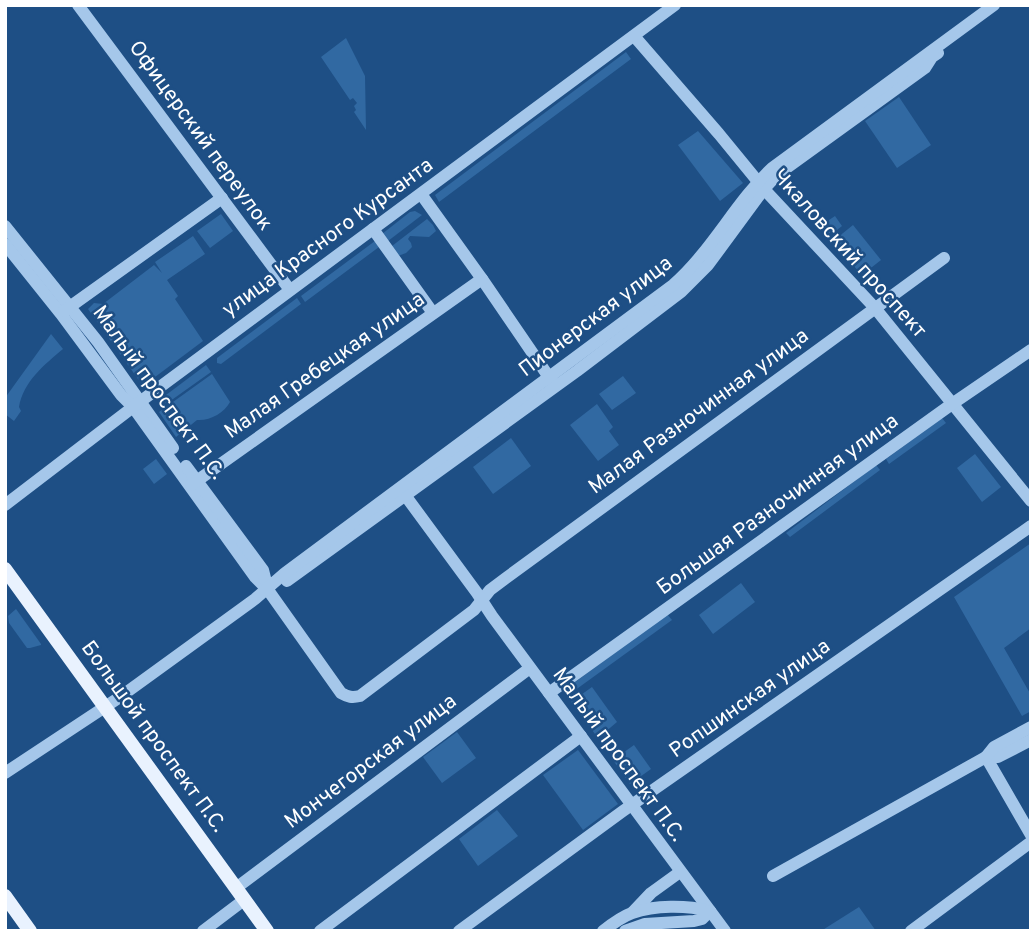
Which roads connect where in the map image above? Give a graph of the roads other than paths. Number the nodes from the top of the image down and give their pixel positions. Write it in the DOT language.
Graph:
graph roads {
  1 [pos="78,5"];
  2 [pos="675,5"];
  3 [pos="995,5"];
  4 [pos="964,27"];
  5 [pos="634,36"];
  6 [pos="761,185"];
  7 [pos="421,194"];
  8 [pos="222,198"];
  9 [pos="5,226"];
  10 [pos="373,229"];
  11 [pos="5,244"];
  12 [pos="944,258"];
  13 [pos="482,279"];
  14 [pos="289,290"];
  15 [pos="875,307"];
  16 [pos="66,310"];
  17 [pos="433,313"];
  18 [pos="1031,350"];
  19 [pos="553,382"];
  20 [pos="137,404"];
  21 [pos="952,404"];
  22 [pos="193,483"];
  23 [pos="404,492"];
  24 [pos="1031,501"];
  25 [pos="5,505"];
  26 [pos="1031,526"];
  27 [pos="5,569"];
  28 [pos="268,590"];
  29 [pos="481,602"];
  30 [pos="530,668"];
  31 [pos="549,693"];
  32 [pos="105,707"];
  33 [pos="1031,727"];
  34 [pos="581,736"];
  35 [pos="1031,740"];
  36 [pos="986,757"];
  37 [pos="5,773"];
  38 [pos="631,805"];
  39 [pos="1031,835"];
  40 [pos="1031,842"];
  41 [pos="680,872"];
  42 [pos="772,876"];
  43 [pos="240,894"];
  44 [pos="5,896"];
  45 [pos="710,911"];
  46 [pos="631,913"];
  47 [pos="30,931"];
  48 [pos="202,931"];
  49 [pos="267,931"];
  50 [pos="320,931"];
  51 [pos="459,931"];
  52 [pos="603,931"];
  53 [pos="625,931"];
  54 [pos="725,931"];
  55 [pos="911,931"];
  1 -- 8 [label="street, Офицерский переулок"];
  2 -- 5 [label="street, улица Красного Курсанта"];
  3 -- 4 [label="street, Пионерская улица"];
  4 -- 6 [label="street, Пионерская улица"];
  4 -- 6 [label="street, Пионерская улица"];
  5 -- 6 [label="street, Чкаловский проспект"];
  5 -- 7 [label="street, улица Красного Курсанта"];
  6 -- 15 [label="street, Чкаловский проспект"];
  6 -- 19 [label="street, Пионерская улица"];
  7 -- 10 [label="street, улица Красного Курсанта"];
  7 -- 13 [label="street"];
  8 -- 14 [label="street, Офицерский переулок"];
  8 -- 16 [label="street"];
  9 -- 16 [label="street, Малый проспект П.С."];
  10 -- 14 [label="street, улица Красного Курсанта"];
  10 -- 17 [label="street"];
  11 -- 16 [label="street, Малый проспект П.С."];
  12 -- 15 [label="street, Малая Разночинная улица"];
  13 -- 17 [label="street, Малая Гребецкая улица"];
  13 -- 19 [label="street"];
  14 -- 20 [label="street, улица Красного Курсанта"];
  15 -- 21 [label="street, Чкаловский проспект"];
  15 -- 29 [label="street, Малая Разночинная улица"];
  16 -- 20 [label="street, Малый проспект П.С."];
  17 -- 22 [label="street, Малая Гребецкая улица"];
  18 -- 21 [label="street, Большая Разночинная улица"];
  19 -- 23 [label="street, Пионерская улица"];
  20 -- 22 [label="street, Малый проспект П.С."];
  20 -- 25 [label="street, улица Красного Курсанта"];
  21 -- 24 [label="street, Чкаловский проспект"];
  21 -- 31 [label="street, Большая Разночинная улица"];
  22 -- 28 [label="street, Малый проспект П.С."];
  23 -- 28 [label="street, Пионерская улица"];
  23 -- 29 [label="street, Малый проспект П.С."];
  26 -- 38 [label="street, Ропшинская улица"];
  27 -- 32 [label="main road, Большой проспект П.С."];
  28 -- 29 [label="street, Малый проспект П.С."];
  28 -- 32 [label="street, Пионерская улица"];
  29 -- 30 [label="street, Малый проспект П.С."];
  30 -- 31 [label="street, Малый проспект П.С."];
  30 -- 43 [label="street, Мончегорская улица"];
  31 -- 34 [label="street, Малый проспект П.С."];
  32 -- 37 [label="street, Пионерская улица"];
  32 -- 43 [label="main road, Большой проспект П.С."];
  33 -- 36 [label="street"];
  34 -- 38 [label="street, Малый проспект П.С."];
  34 -- 50 [label="street"];
  35 -- 36 [label="street"];
  36 -- 39 [label="street"];
  36 -- 42 [label="street"];
  38 -- 41 [label="street, Малый проспект П.С."];
  38 -- 51 [label="street, Ропшинская улица"];
  40 -- 55 [label="street"];
  41 -- 45 [label="street, Малый проспект П.С."];
  41 -- 46 [label="street"];
  43 -- 48 [label="street, Мончегорская улица"];
  43 -- 49 [label="main road, Большой проспект П.С."];
  44 -- 47 [label="main road"];
  45 -- 46 [label="street"];
  45 -- 53 [label="street"];
  45 -- 54 [label="street, Малый проспект П.С."];
  46 -- 52 [label="street"];
}
